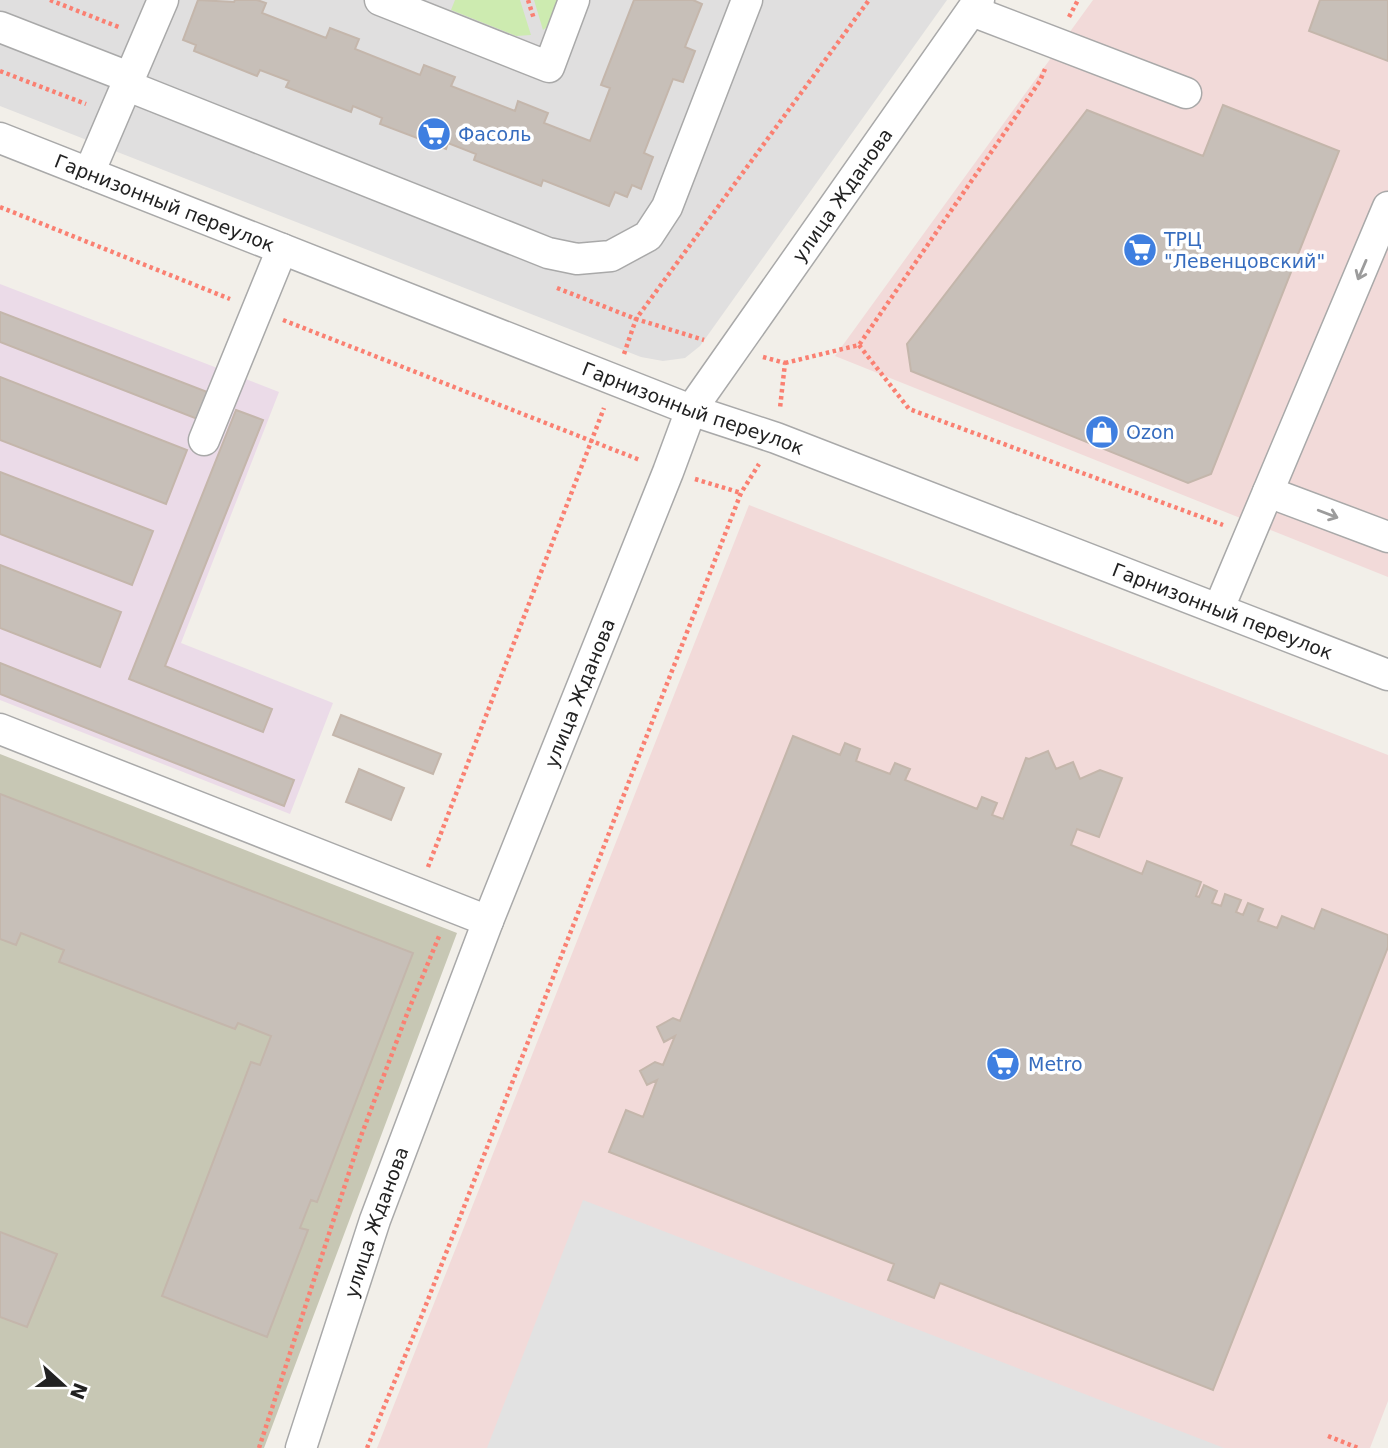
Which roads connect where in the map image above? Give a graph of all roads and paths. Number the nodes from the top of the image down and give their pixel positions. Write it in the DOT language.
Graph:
graph roads {
  1 [pos="50,0"];
  2 [pos="163,0"];
  3 [pos="380,0"];
  4 [pos="574,0"];
  5 [pos="747,0"];
  6 [pos="869,0"];
  7 [pos="975,5"];
  8 [pos="0,27"];
  9 [pos="147,39"];
  10 [pos="1055,42"];
  11 [pos="0,71"];
  12 [pos="129,82"];
  13 [pos="1186,93"];
  14 [pos="114,116"];
  15 [pos="0,138"];
  16 [pos="89,173"];
  17 [pos="0,207"];
  18 [pos="1388,207"];
  19 [pos="282,249"];
  20 [pos="547,284"];
  21 [pos="258,311"];
  22 [pos="636,319"];
  23 [pos="859,345"];
  24 [pos="733,349"];
  25 [pos="785,363"];
  26 [pos="615,380"];
  27 [pos="691,410"];
  28 [pos="776,438"];
  29 [pos="593,439"];
  30 [pos="204,440"];
  31 [pos="668,472"];
  32 [pos="1268,492"];
  33 [pos="741,493"];
  34 [pos="1250,535"];
  35 [pos="1388,537"];
  36 [pos="1219,608"];
  37 [pos="1388,675"];
  38 [pos="0,729"];
  39 [pos="421,894"];
  40 [pos="488,921"];
  41 [pos="440,933"];
  42 [pos="469,975"];
  43 [pos="1328,1436"];
  44 [pos="259,1448"];
  45 [pos="301,1448"];
  46 [pos="367,1448"];
  47 [pos="1358,1448"];
  1 -- 9 [label="path"];
  2 -- 9 [label="street"];
  3 -- 4 [label="street"];
  5 -- 12 [label="street"];
  6 -- 22 [label="path"];
  7 -- 10 [label="street"];
  7 -- 24 [label="street, улица Жданова"];
  8 -- 12 [label="street"];
  9 -- 12 [label="street"];
  10 -- 13 [label="street"];
  10 -- 23 [label="path"];
  11 -- 14 [label="path"];
  12 -- 14 [label="street"];
  14 -- 16 [label="street"];
  15 -- 16 [label="street, Гарнизонный переулок"];
  16 -- 19 [label="street, Гарнизонный переулок"];
  17 -- 21 [label="path"];
  18 -- 32 [label="street, one-way"];
  19 -- 21 [label="street"];
  19 -- 26 [label="street, Гарнизонный переулок"];
  20 -- 22 [label="path"];
  21 -- 29 [label="path"];
  21 -- 30 [label="street"];
  22 -- 24 [label="path"];
  22 -- 26 [label="path"];
  23 -- 25 [label="path"];
  23 -- 34 [label="path"];
  24 -- 25 [label="path"];
  24 -- 27 [label="street, улица Жданова"];
  25 -- 28 [label="path"];
  26 -- 27 [label="street, Гарнизонный переулок"];
  26 -- 29 [label="path"];
  27 -- 28 [label="street, Гарнизонный переулок"];
  27 -- 31 [label="street, улица Жданова"];
  28 -- 33 [label="path"];
  28 -- 36 [label="street, Гарнизонный переулок"];
  29 -- 31 [label="path"];
  29 -- 39 [label="path"];
  31 -- 33 [label="path"];
  31 -- 40 [label="street, улица Жданова"];
  32 -- 34 [label="street"];
  32 -- 35 [label="street, one-way"];
  33 -- 46 [label="path"];
  34 -- 36 [label="street"];
  36 -- 37 [label="street, Гарнизонный переулок"];
  38 -- 39 [label="street"];
  39 -- 40 [label="street"];
  39 -- 41 [label="path"];
  40 -- 42 [label="street, улица Жданова"];
  41 -- 42 [label="path"];
  41 -- 44 [label="path"];
  42 -- 45 [label="street, улица Жданова"];
  43 -- 47 [label="path"];
}
